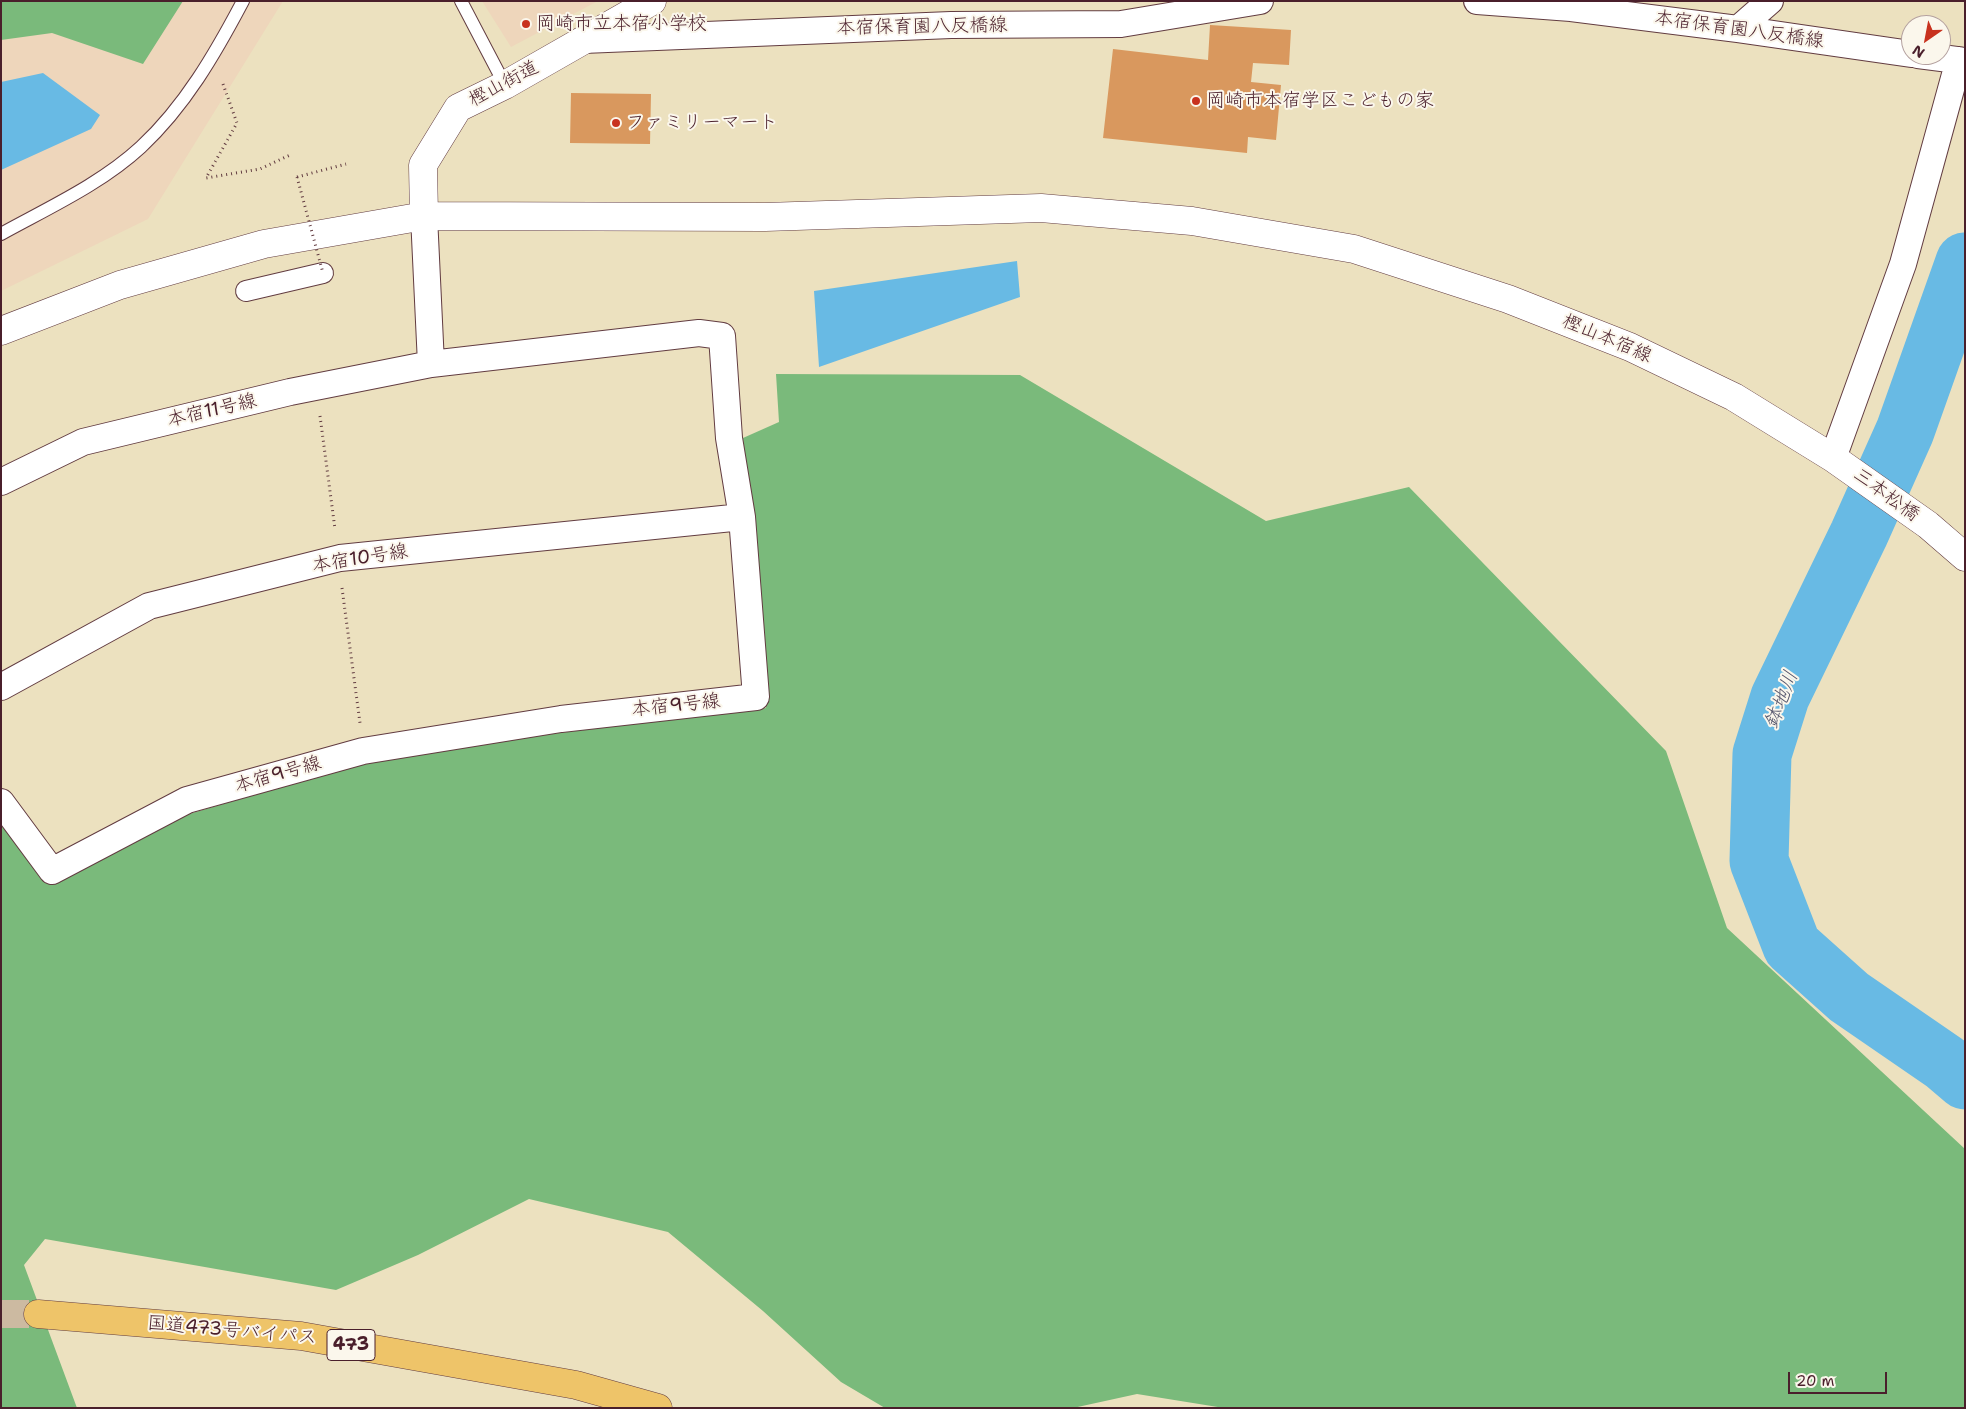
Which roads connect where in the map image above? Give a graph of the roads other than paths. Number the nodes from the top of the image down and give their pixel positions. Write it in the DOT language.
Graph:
graph roads {
  1 [pos="243,1"];
  2 [pos="461,1"];
  3 [pos="652,1"];
  4 [pos="1260,1"];
  5 [pos="1478,1"];
  6 [pos="1770,1"];
  7 [pos="1738,28"];
  8 [pos="583,40"];
  9 [pos="1901,52"];
  10 [pos="1962,61"];
  11 [pos="505,85"];
  12 [pos="424,216"];
  13 [pos="1,234"];
  14 [pos="322,273"];
  15 [pos="246,290"];
  16 [pos="1,331"];
  17 [pos="431,364"];
  18 [pos="1839,461"];
  19 [pos="1,482"];
  20 [pos="742,517"];
  21 [pos="1965,557"];
  22 [pos="1,687"];
  23 [pos="1,802"];
  24 [pos="38,1314"];
  25 [pos="658,1408"];
  1 -- 13 [label="lane"];
  2 -- 11 [label="lane"];
  3 -- 8 [label="street, 樫山街道"];
  4 -- 8 [label="street, 本宿保育園八反橋線"];
  5 -- 7 [label="street, 本宿保育園八反橋線"];
  6 -- 7 [label="street"];
  7 -- 9 [label="street, 本宿保育園八反橋線"];
  8 -- 11 [label="street, 樫山街道"];
  10 -- 18 [label="street"];
  11 -- 12 [label="street, 樫山街道"];
  12 -- 16 [label="street, 樫山本宿線"];
  12 -- 17 [label="street"];
  12 -- 18 [label="street, 樫山本宿線"];
  14 -- 15 [label="street"];
  17 -- 19 [label="street, 本宿11号線"];
  17 -- 20 [label="street, 本宿9号線"];
  18 -- 21 [label="street, 三本松橋"];
  20 -- 22 [label="street, 本宿10号線"];
  20 -- 23 [label="street, 本宿9号線"];
  24 -- 25 [label="highway, 国道473号バイパス / 473"];
}
